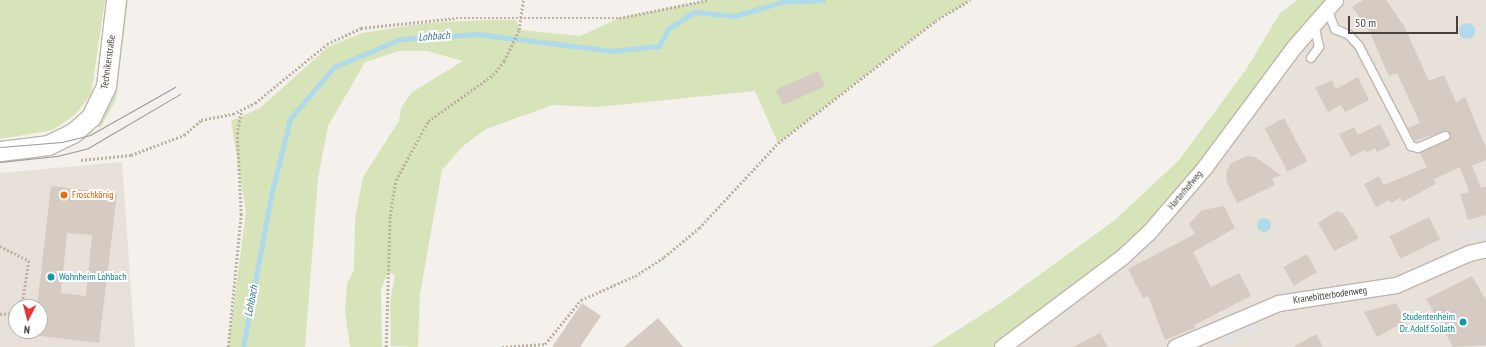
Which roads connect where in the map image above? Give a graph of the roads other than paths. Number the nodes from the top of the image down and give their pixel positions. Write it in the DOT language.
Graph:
graph roads {
  1 [pos="116,0"];
  2 [pos="1331,4"];
  3 [pos="1314,24"];
  4 [pos="1311,58"];
  5 [pos="1445,136"];
  6 [pos="0,151"];
  7 [pos="1486,249"];
  8 [pos="1002,347"];
  9 [pos="1176,347"];
  1 -- 6 [label="street, Technikerstraße"];
  2 -- 3 [label="street, Harterhofweg"];
  2 -- 5 [label="lane"];
  3 -- 4 [label="lane"];
  3 -- 8 [label="street, Harterhofweg"];
  7 -- 9 [label="street, Kranebitterbodenweg"];
}
